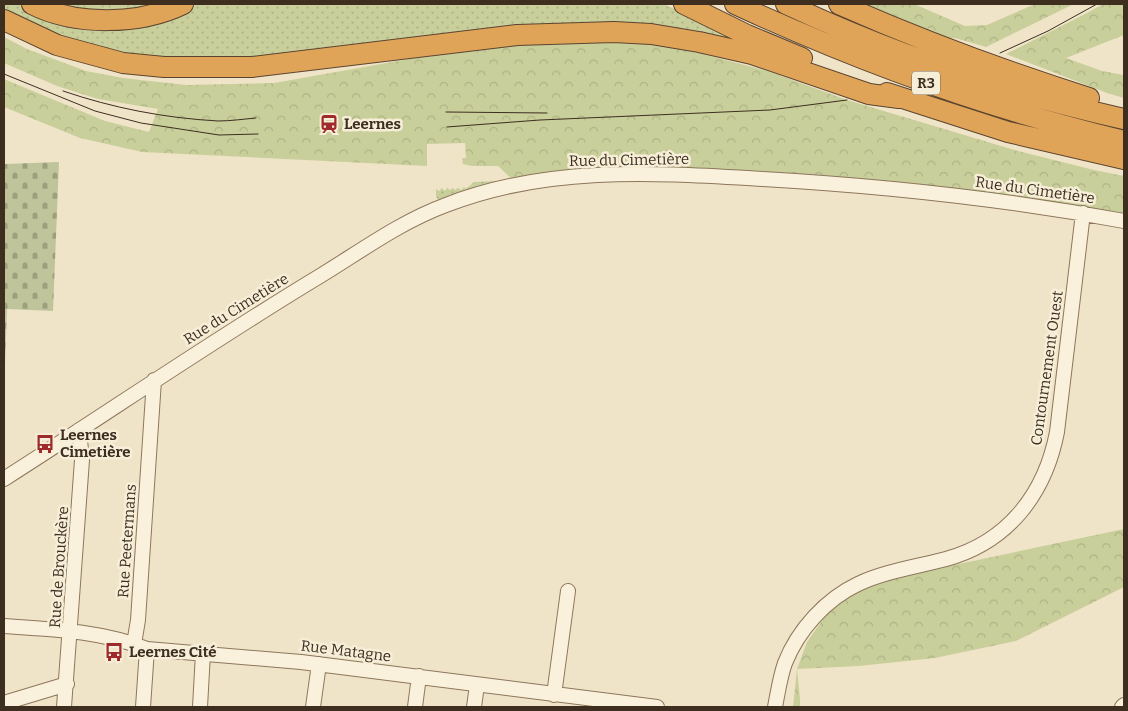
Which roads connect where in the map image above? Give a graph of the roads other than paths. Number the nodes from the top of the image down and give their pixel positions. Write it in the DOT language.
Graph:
graph roads {
  1 [pos="32,4"];
  2 [pos="183,4"];
  3 [pos="684,4"];
  4 [pos="735,4"];
  5 [pos="786,4"];
  6 [pos="839,4"];
  7 [pos="4,20"];
  8 [pos="899,98"];
  9 [pos="1124,108"];
  10 [pos="1124,120"];
  11 [pos="1124,141"];
  12 [pos="1124,159"];
  13 [pos="1083,213"];
  14 [pos="1124,221"];
  15 [pos="154,380"];
  16 [pos="80,430"];
  17 [pos="4,480"];
  18 [pos="568,591"];
  19 [pos="4,626"];
  20 [pos="71,631"];
  21 [pos="141,646"];
  22 [pos="203,653"];
  23 [pos="319,664"];
  24 [pos="419,676"];
  25 [pos="67,684"];
  26 [pos="477,685"];
  27 [pos="554,695"];
  28 [pos="27,701"];
  29 [pos="4,703"];
  30 [pos="64,707"];
  31 [pos="143,707"];
  32 [pos="200,707"];
  33 [pos="313,707"];
  34 [pos="415,707"];
  35 [pos="474,707"];
  36 [pos="657,707"];
  37 [pos="775,707"];
  1 -- 2 [label="highway"];
  3 -- 8 [label="highway"];
  4 -- 11 [label="highway, R3"];
  5 -- 10 [label="highway, R3"];
  6 -- 9 [label="highway"];
  7 -- 8 [label="highway"];
  8 -- 12 [label="highway"];
  13 -- 14 [label="street, Rue du Cimetière"];
  13 -- 15 [label="street, Rue du Cimetière"];
  13 -- 37 [label="street, Contournement Ouest"];
  15 -- 16 [label="street, Rue du Cimetière"];
  15 -- 21 [label="street, Rue Peetermans"];
  16 -- 17 [label="street, Rue du Cimetière"];
  16 -- 20 [label="street, Rue de Brouckère"];
  18 -- 27 [label="street"];
  19 -- 20 [label="street, Rue Matagne"];
  20 -- 21 [label="street, Rue Matagne"];
  20 -- 25 [label="street, Rue de Brouckère"];
  21 -- 22 [label="street, Rue Matagne"];
  21 -- 31 [label="street, Rue Peetermans"];
  22 -- 23 [label="street, Rue Matagne"];
  22 -- 32 [label="street"];
  23 -- 24 [label="street, Rue Matagne"];
  23 -- 33 [label="street"];
  24 -- 26 [label="street, Rue Matagne"];
  24 -- 34 [label="street"];
  25 -- 28 [label="street"];
  25 -- 30 [label="street, Rue de Brouckère"];
  26 -- 27 [label="street, Rue Matagne"];
  26 -- 35 [label="street"];
  27 -- 36 [label="street, Rue Matagne"];
  28 -- 29 [label="street"];
}
